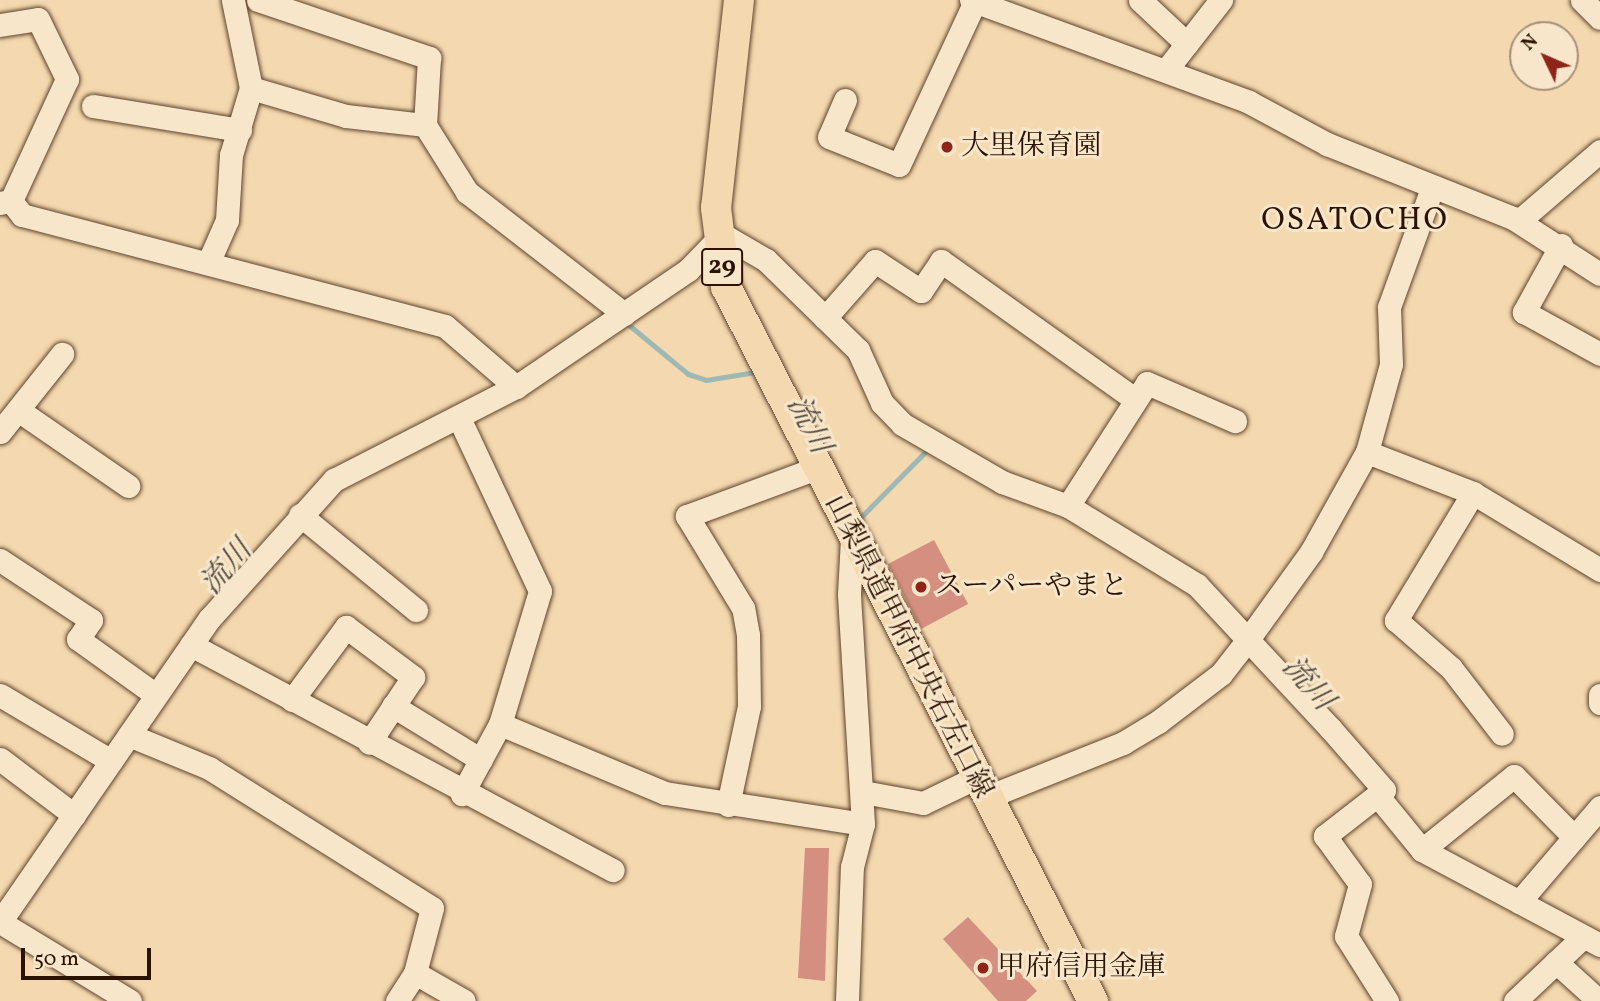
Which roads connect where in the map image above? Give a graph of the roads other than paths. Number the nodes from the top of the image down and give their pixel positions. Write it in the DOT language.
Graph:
graph roads {
  1 [pos="233,0"];
  2 [pos="258,0"];
  3 [pos="739,0"];
  4 [pos="1140,0"];
  5 [pos="1221,0"];
  6 [pos="1582,0"];
  7 [pos="979,1"];
  8 [pos="1600,18"];
  9 [pos="0,25"];
  10 [pos="1187,44"];
  11 [pos="1167,69"];
  12 [pos="251,88"];
  13 [pos="845,100"];
  14 [pos="93,106"];
  15 [pos="425,125"];
  16 [pos="240,130"];
  17 [pos="1600,151"];
  18 [pos="1432,188"];
  19 [pos="5,202"];
  20 [pos="1519,221"];
  21 [pos="716,236"];
  22 [pos="1561,245"];
  23 [pos="209,261"];
  24 [pos="1600,274"];
  25 [pos="624,314"];
  26 [pos="825,318"];
  27 [pos="62,354"];
  28 [pos="1600,354"];
  29 [pos="516,387"];
  30 [pos="1136,400"];
  31 [pos="18,410"];
  32 [pos="459,418"];
  33 [pos="1235,421"];
  34 [pos="0,432"];
  35 [pos="1367,452"];
  36 [pos="809,471"];
  37 [pos="128,486"];
  38 [pos="1473,493"];
  39 [pos="1068,506"];
  40 [pos="300,515"];
  41 [pos="847,527"];
  42 [pos="0,561"];
  43 [pos="1600,570"];
  44 [pos="416,610"];
  45 [pos="1249,638"];
  46 [pos="191,645"];
  47 [pos="0,695"];
  48 [pos="156,695"];
  49 [pos="1600,695"];
  50 [pos="292,700"];
  51 [pos="1600,703"];
  52 [pos="394,706"];
  53 [pos="500,724"];
  54 [pos="1502,734"];
  55 [pos="129,735"];
  56 [pos="369,743"];
  57 [pos="0,759"];
  58 [pos="481,760"];
  59 [pos="111,761"];
  60 [pos="980,788"];
  61 [pos="863,792"];
  62 [pos="462,794"];
  63 [pos="1377,795"];
  64 [pos="728,805"];
  65 [pos="1600,807"];
  66 [pos="74,815"];
  67 [pos="863,824"];
  68 [pos="1574,837"];
  69 [pos="1422,850"];
  70 [pos="613,870"];
  71 [pos="1519,902"];
  72 [pos="0,922"];
  73 [pos="1591,941"];
  74 [pos="1556,962"];
  75 [pos="415,973"];
  76 [pos="130,1001"];
  77 [pos="397,1001"];
  78 [pos="464,1001"];
  79 [pos="847,1001"];
  80 [pos="1093,1001"];
  81 [pos="1387,1001"];
  82 [pos="1515,1001"];
  83 [pos="1599,1001"];
  1 -- 12 [label="street"];
  2 -- 15 [label="street"];
  3 -- 21 [label="main road, 山梨県道甲府中央右左口線 / 29"];
  4 -- 10 [label="street"];
  5 -- 10 [label="street"];
  6 -- 8 [label="street"];
  7 -- 11 [label="street"];
  7 -- 13 [label="street"];
  9 -- 19 [label="street"];
  10 -- 11 [label="street"];
  11 -- 18 [label="street"];
  12 -- 15 [label="street"];
  12 -- 16 [label="street"];
  14 -- 16 [label="street"];
  15 -- 25 [label="street"];
  16 -- 23 [label="street"];
  17 -- 20 [label="street"];
  18 -- 20 [label="street"];
  18 -- 35 [label="street"];
  19 -- 23 [label="street"];
  20 -- 22 [label="street"];
  21 -- 25 [label="street"];
  21 -- 26 [label="street"];
  21 -- 36 [label="main road, 山梨県道甲府中央右左口線 / 29"];
  22 -- 24 [label="street"];
  22 -- 28 [label="street"];
  23 -- 29 [label="street"];
  25 -- 29 [label="street"];
  26 -- 30 [label="street"];
  26 -- 39 [label="street"];
  27 -- 31 [label="street"];
  29 -- 32 [label="street"];
  30 -- 33 [label="street"];
  30 -- 39 [label="street"];
  31 -- 34 [label="street"];
  31 -- 37 [label="street"];
  32 -- 40 [label="street"];
  32 -- 53 [label="street"];
  35 -- 38 [label="street"];
  35 -- 45 [label="street"];
  36 -- 41 [label="main road, 山梨県道甲府中央右左口線 / 29"];
  36 -- 64 [label="street"];
  38 -- 43 [label="street"];
  38 -- 54 [label="street"];
  39 -- 45 [label="street"];
  40 -- 44 [label="street"];
  40 -- 46 [label="street"];
  41 -- 60 [label="main road, 山梨県道甲府中央右左口線 / 29"];
  41 -- 61 [label="street"];
  42 -- 48 [label="street"];
  45 -- 60 [label="street"];
  45 -- 63 [label="street"];
  46 -- 48 [label="street"];
  46 -- 50 [label="street"];
  47 -- 59 [label="street"];
  48 -- 55 [label="street"];
  49 -- 51 [label="street"];
  50 -- 52 [label="street"];
  50 -- 56 [label="street"];
  52 -- 56 [label="street"];
  52 -- 58 [label="street"];
  53 -- 58 [label="street"];
  53 -- 64 [label="street"];
  55 -- 59 [label="street"];
  55 -- 75 [label="street"];
  56 -- 62 [label="street"];
  57 -- 66 [label="street"];
  58 -- 62 [label="street"];
  59 -- 66 [label="street"];
  60 -- 61 [label="street"];
  60 -- 80 [label="main road, 山梨県道甲府中央右左口線 / 29"];
  61 -- 67 [label="street"];
  62 -- 70 [label="street"];
  63 -- 69 [label="street"];
  63 -- 81 [label="street"];
  64 -- 67 [label="street"];
  65 -- 68 [label="street"];
  66 -- 72 [label="street"];
  67 -- 79 [label="street"];
  68 -- 69 [label="street"];
  68 -- 71 [label="street"];
  69 -- 71 [label="street"];
  71 -- 73 [label="street"];
  72 -- 76 [label="street"];
  73 -- 74 [label="street"];
  74 -- 82 [label="street"];
  74 -- 83 [label="street"];
  75 -- 77 [label="street"];
  75 -- 78 [label="street"];
}
